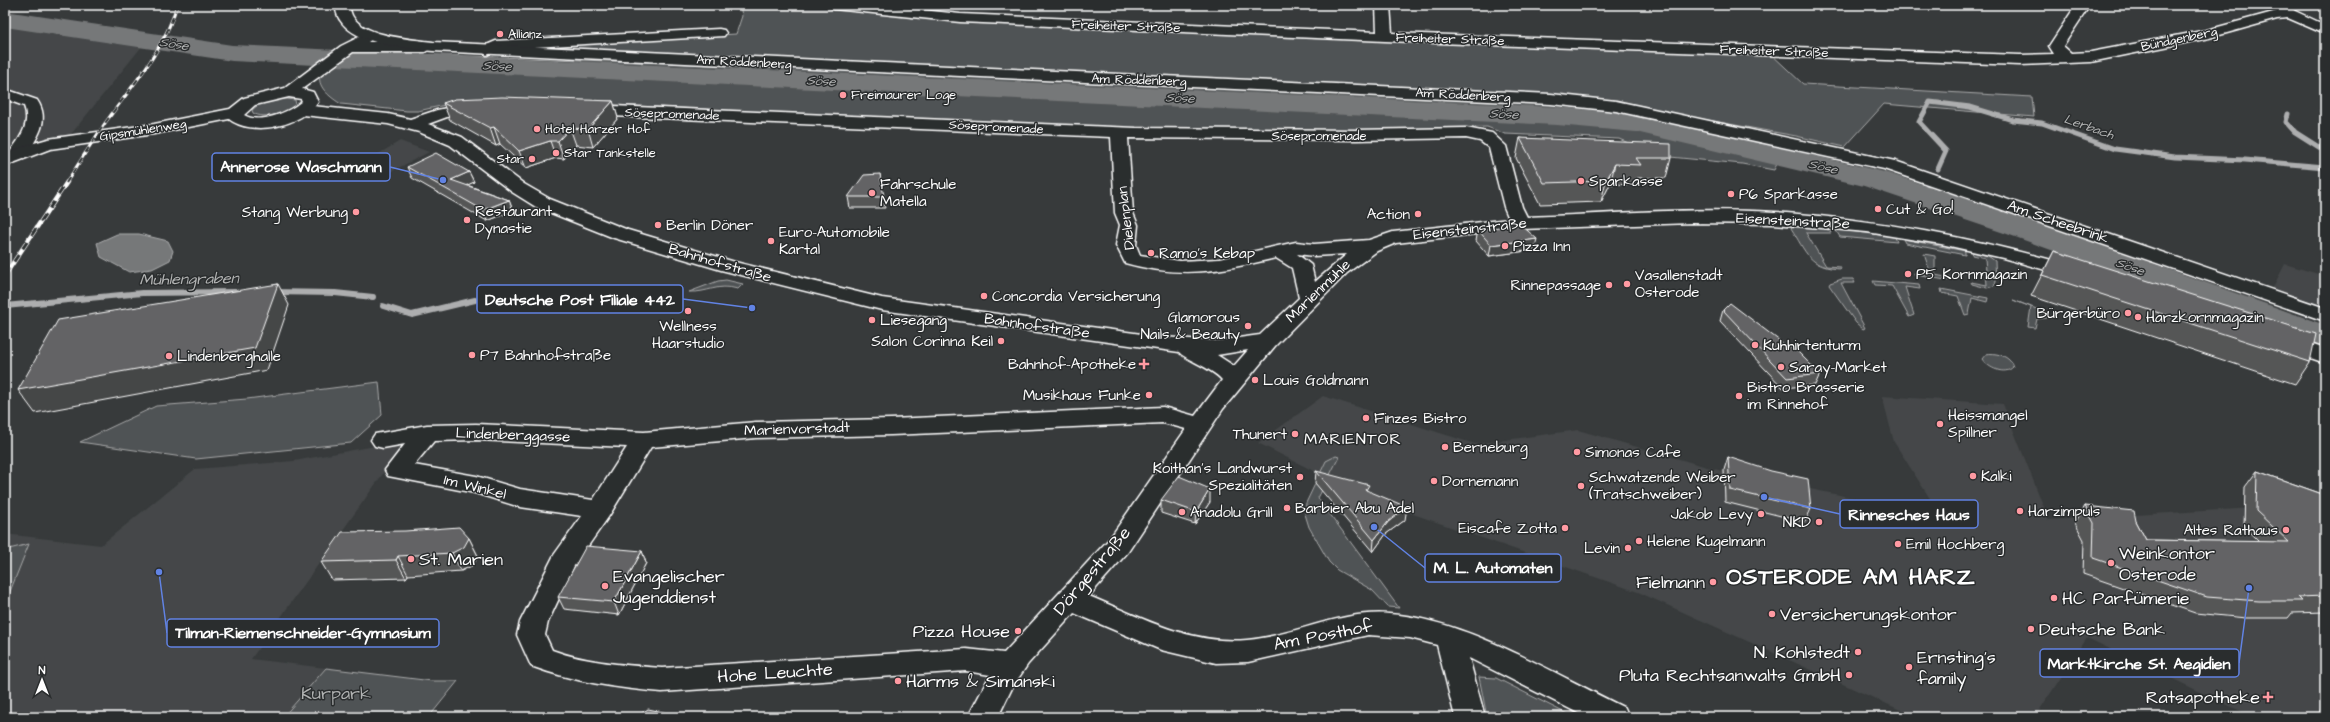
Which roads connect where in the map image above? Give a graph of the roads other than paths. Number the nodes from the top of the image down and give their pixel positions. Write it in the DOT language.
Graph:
graph roads {
  1 [pos="342,5"];
  2 [pos="834,5"];
  3 [pos="968,5"];
  4 [pos="1383,5"];
  5 [pos="2083,5"];
  6 [pos="2285,9"];
  7 [pos="960,18"];
  8 [pos="353,28"];
  9 [pos="2325,30"];
  10 [pos="719,33"];
  11 [pos="371,35"];
  12 [pos="1385,37"];
  13 [pos="443,46"];
  14 [pos="348,48"];
  15 [pos="487,50"];
  16 [pos="2067,58"];
  17 [pos="289,92"];
  18 [pos="5,94"];
  19 [pos="495,107"];
  20 [pos="303,110"];
  21 [pos="574,110"];
  22 [pos="235,113"];
  23 [pos="412,124"];
  24 [pos="34,129"];
  25 [pos="1119,133"];
  26 [pos="1788,141"];
  27 [pos="50,144"];
  28 [pos="12,157"];
  29 [pos="1520,223"];
  30 [pos="1372,246"];
  31 [pos="1288,250"];
  32 [pos="1246,259"];
  33 [pos="2097,279"];
  34 [pos="1309,298"];
  35 [pos="2325,314"];
  36 [pos="2267,335"];
  37 [pos="1267,341"];
  38 [pos="1163,344"];
  39 [pos="2325,356"];
  40 [pos="1234,381"];
  41 [pos="1200,425"];
  42 [pos="427,433"];
  43 [pos="383,440"];
  44 [pos="644,440"];
  45 [pos="600,510"];
  46 [pos="1071,600"];
  47 [pos="1449,636"];
  48 [pos="1011,666"];
  49 [pos="983,717"];
  50 [pos="1470,717"];
  51 [pos="1614,717"];
  1 -- 8 [label="street"];
  2 -- 7 [label="street, Freiheiter Straße"];
  3 -- 7 [label="street"];
  4 -- 12 [label="street"];
  5 -- 16 [label="street"];
  6 -- 9 [label="street"];
  6 -- 16 [label="street, Bündgenberg"];
  7 -- 12 [label="street, Freiheiter Straße"];
  8 -- 11 [label="street, Am Röddenberg"];
  8 -- 14 [label="street"];
  10 -- 15 [label="street, Am Röddenberg"];
  11 -- 13 [label="street, Am Röddenberg"];
  11 -- 14 [label="street"];
  12 -- 16 [label="street, Freiheiter Straße"];
  13 -- 14 [label="street"];
  13 -- 15 [label="street, Am Röddenberg"];
  14 -- 17 [label="street"];
  15 -- 26 [label="street, Am Röddenberg"];
  17 -- 20 [label="street"];
  17 -- 22 [label="street"];
  18 -- 24 [label="street"];
  19 -- 23 [label="street"];
  20 -- 22 [label="street, Bahnhofstraße"];
  20 -- 23 [label="street, Bahnhofstraße"];
  21 -- 25 [label="street, Sösepromenade"];
  22 -- 27 [label="street, Gipsmühlenweg"];
  23 -- 38 [label="street, Bahnhofstraße"];
  24 -- 27 [label="street"];
  24 -- 28 [label="street, Gipsmühlenweg"];
  25 -- 29 [label="street, Sösepromenade"];
  25 -- 32 [label="street, Dielenplan"];
  26 -- 35 [label="street, Am Scheebrink"];
  27 -- 28 [label="street, Gipsmühlenweg"];
  29 -- 30 [label="street, Eisensteinstraße"];
  29 -- 33 [label="street, Eisensteinstraße"];
  30 -- 31 [label="street, Eisensteinstraße"];
  30 -- 34 [label="street, Marienmühle"];
  31 -- 32 [label="street, Eisensteinstraße"];
  31 -- 34 [label="street"];
  34 -- 37 [label="street, Marienmühle"];
  36 -- 39 [label="street"];
  37 -- 38 [label="street"];
  37 -- 40 [label="street, Marienmühle"];
  38 -- 40 [label="street"];
  40 -- 41 [label="street, Dörgestraße"];
  41 -- 44 [label="street, Marienvorstadt"];
  41 -- 46 [label="street, Dörgestraße"];
  42 -- 43 [label="street, Lindenberggasse"];
  42 -- 44 [label="street, Lindenberggasse"];
  42 -- 45 [label="street, Im Winkel"];
  44 -- 45 [label="street"];
  45 -- 48 [label="street, Hohe Leuchte"];
  46 -- 47 [label="street, Am Posthof"];
  46 -- 48 [label="street, Dörgestraße"];
  47 -- 50 [label="street"];
  47 -- 51 [label="street, Am Posthof"];
  48 -- 49 [label="street, Dörgestraße"];
}
